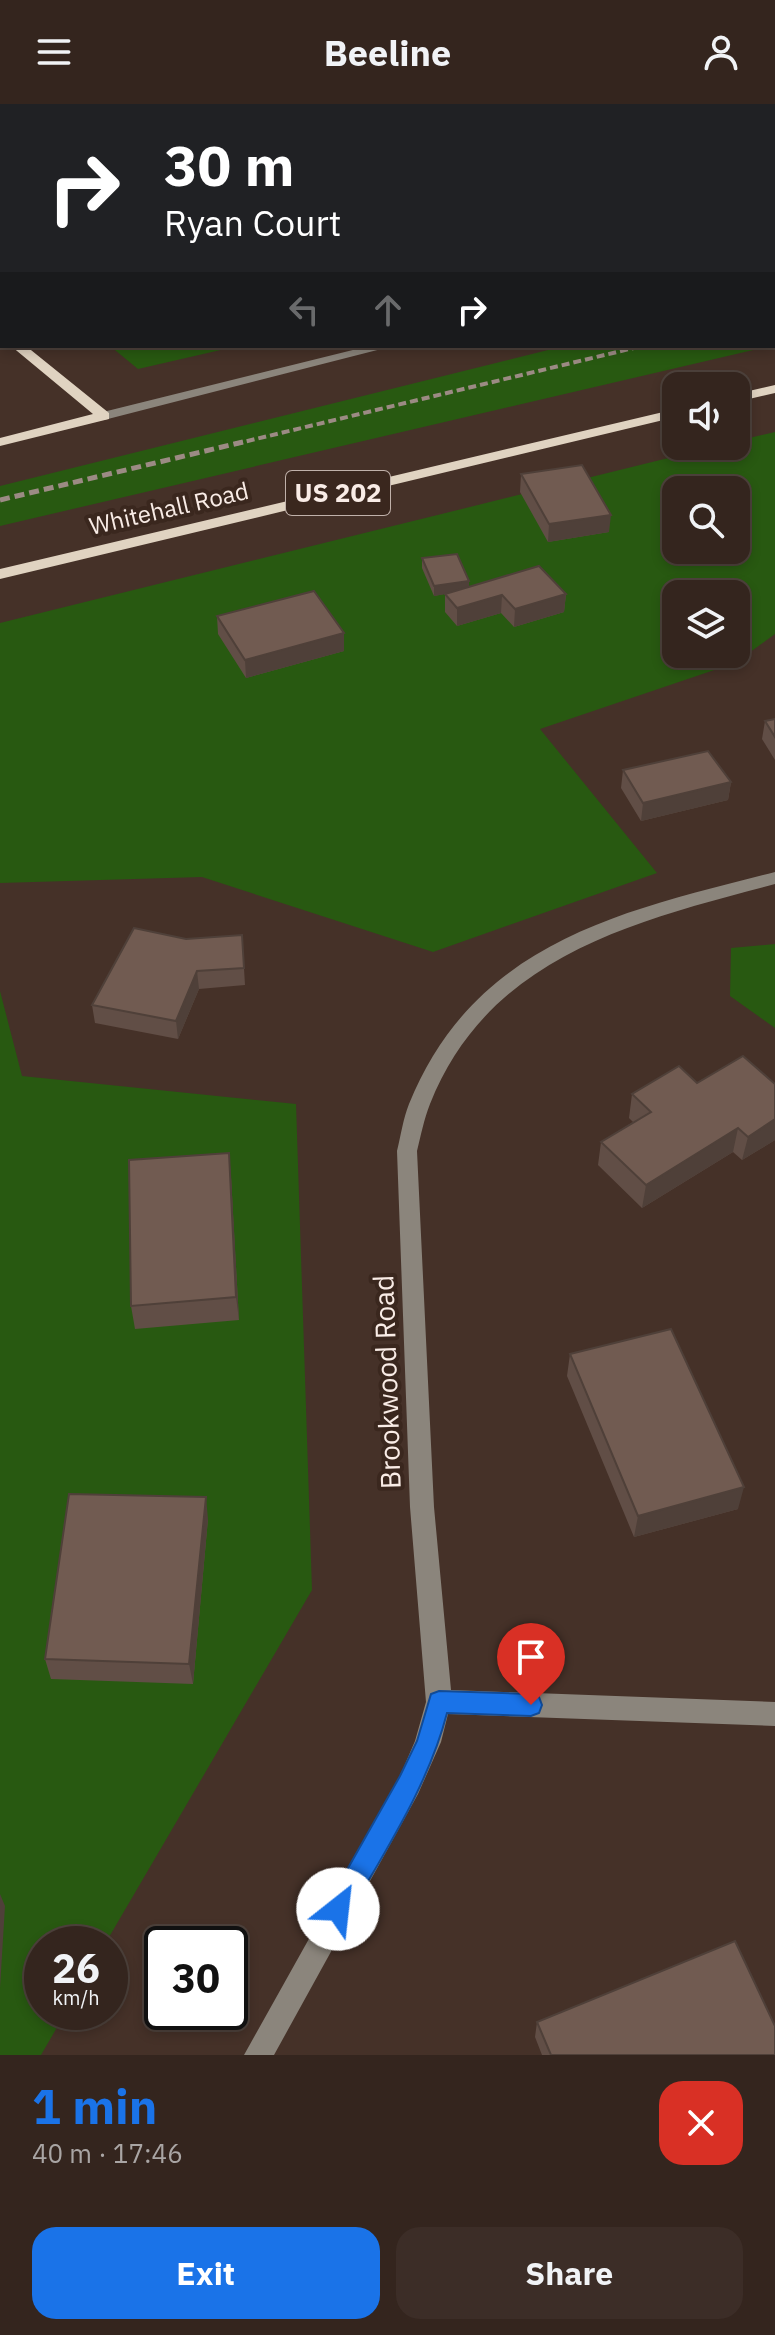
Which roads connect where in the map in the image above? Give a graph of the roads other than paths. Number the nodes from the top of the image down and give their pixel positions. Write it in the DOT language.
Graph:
graph roads {
  1 [pos="20,348"];
  2 [pos="378,348"];
  3 [pos="775,389"];
  4 [pos="750,395"];
  5 [pos="104,416"];
  6 [pos="662,416"];
  7 [pos="0,442"];
  8 [pos="0,574"];
  9 [pos="775,878"];
  10 [pos="439,1702"];
  11 [pos="775,1714"];
  12 [pos="258,2055"];
  1 -- 5 [label="main road"];
  2 -- 5 [label="street"];
  3 -- 4 [label="main road"];
  5 -- 7 [label="main road"];
  6 -- 8 [label="main road, Whitehall Road / US 202"];
  9 -- 10 [label="street, Brookwood Road"];
  10 -- 11 [label="street"];
  10 -- 12 [label="street, Brookwood Road"];
}
